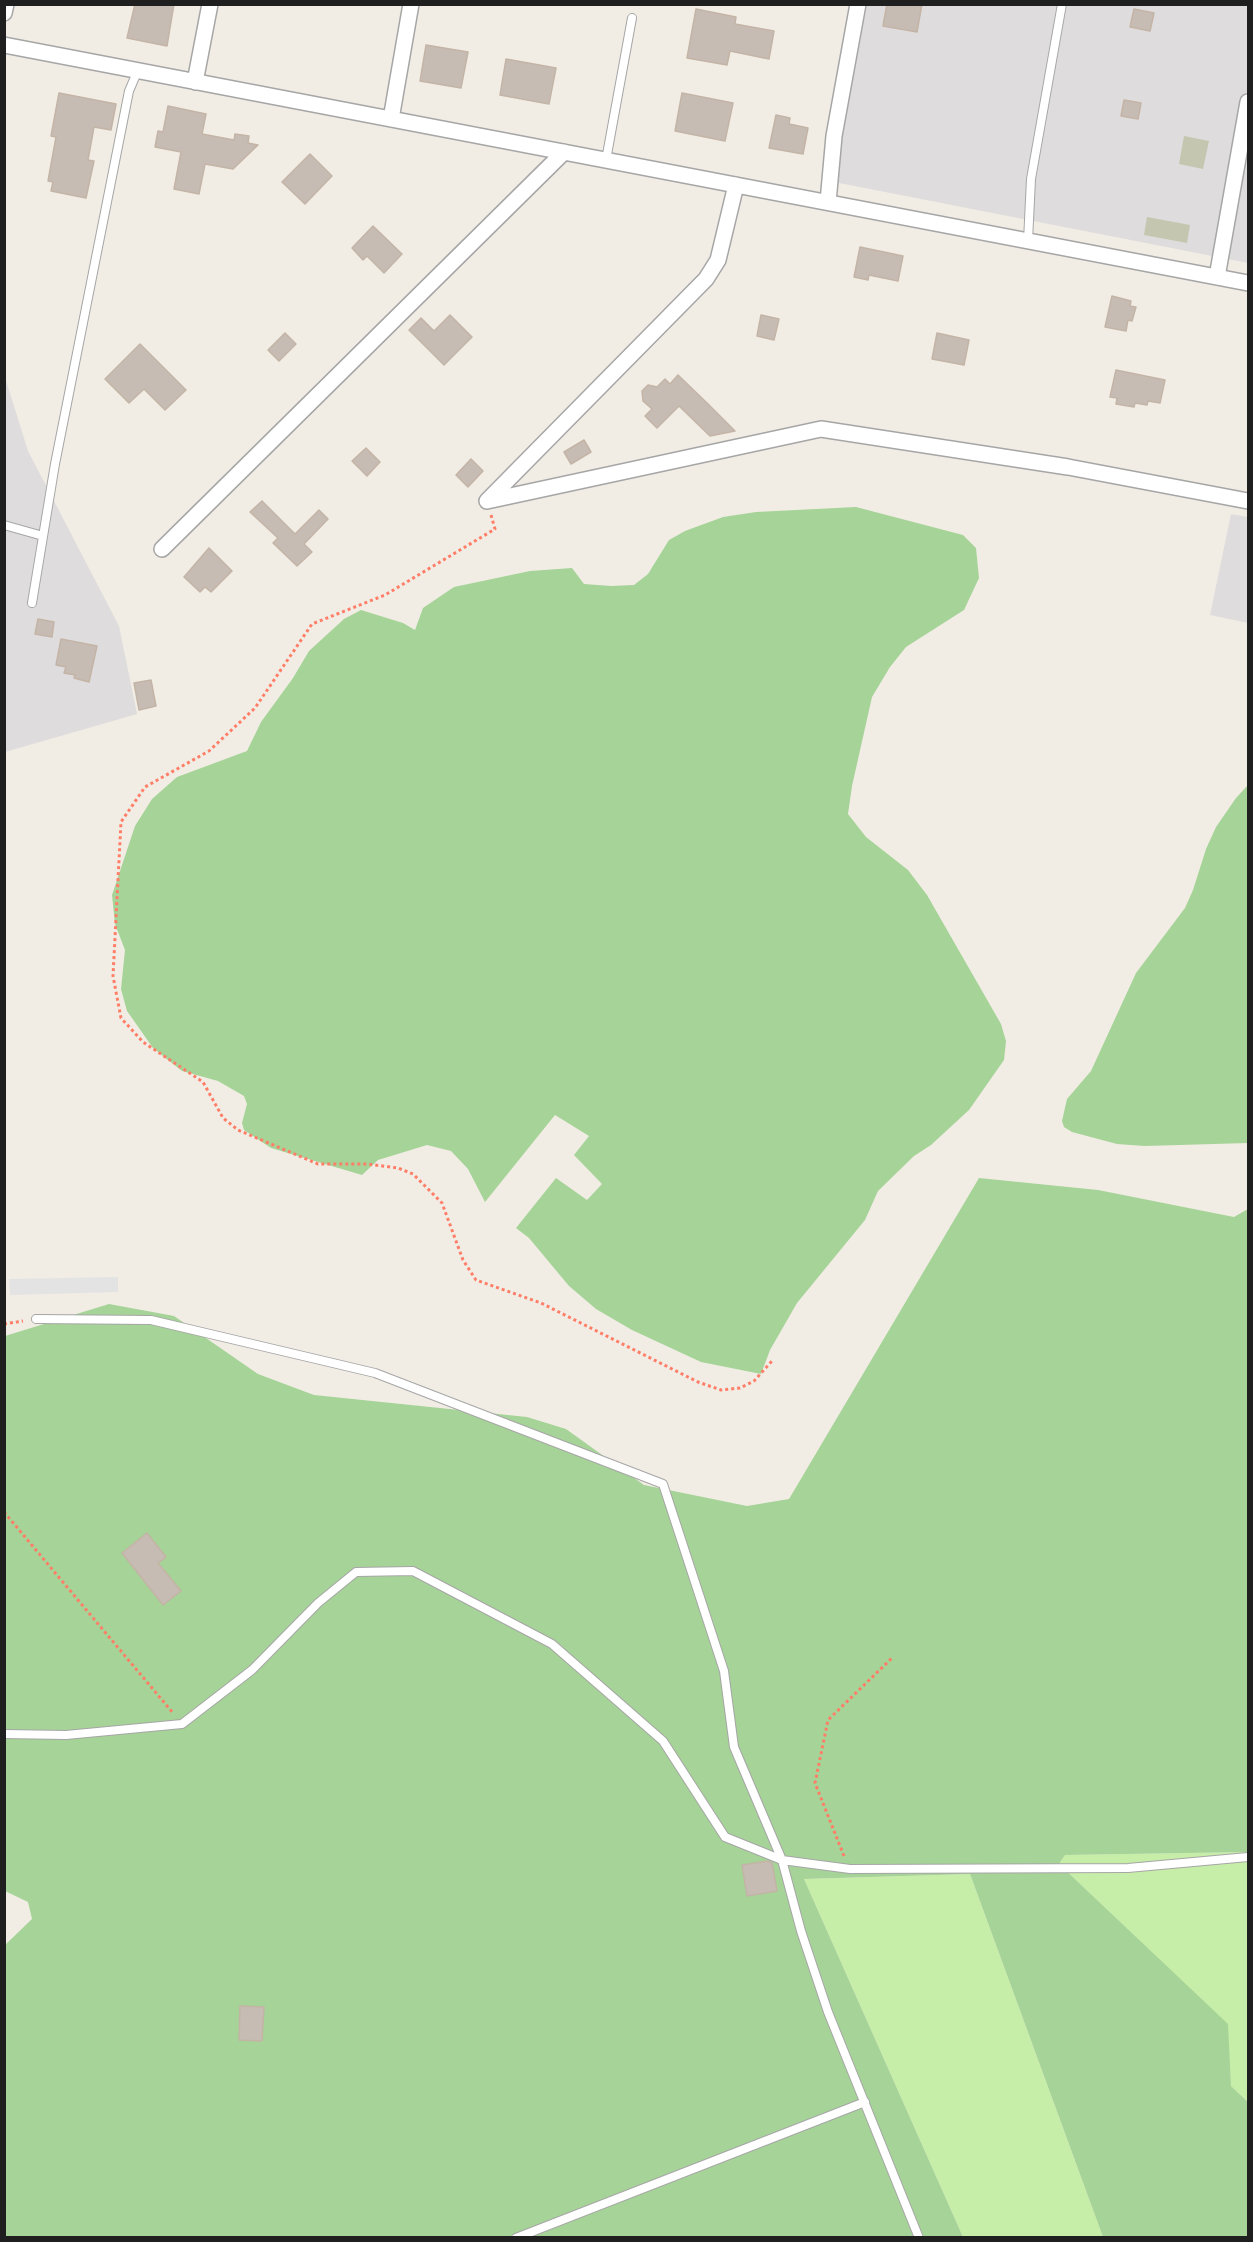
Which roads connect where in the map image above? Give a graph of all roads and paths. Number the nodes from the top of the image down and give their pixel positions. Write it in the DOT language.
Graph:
graph roads {
  1 [pos="6,4"];
  2 [pos="210,4"];
  3 [pos="411,4"];
  4 [pos="858,4"];
  5 [pos="1062,4"];
  6 [pos="4,13"];
  7 [pos="632,18"];
  8 [pos="4,45"];
  9 [pos="138,70"];
  10 [pos="195,82"];
  11 [pos="1248,102"];
  12 [pos="391,119"];
  13 [pos="564,152"];
  14 [pos="606,160"];
  15 [pos="736,185"];
  16 [pos="828,202"];
  17 [pos="1028,240"];
  18 [pos="1217,277"];
  19 [pos="1248,283"];
  20 [pos="487,501"];
  21 [pos="1248,501"];
  22 [pos="4,525"];
  23 [pos="43,536"];
  24 [pos="162,549"];
  25 [pos="32,603"];
  26 [pos="36,1318"];
  27 [pos="4,1324"];
  28 [pos="772,1361"];
  29 [pos="4,1512"];
  30 [pos="893,1657"];
  31 [pos="182,1724"];
  32 [pos="4,1734"];
  33 [pos="1248,1857"];
  34 [pos="782,1860"];
  35 [pos="850,1869"];
  36 [pos="865,2102"];
  37 [pos="520,2237"];
  38 [pos="919,2238"];
  1 -- 6 [label="street"];
  2 -- 10 [label="street"];
  3 -- 12 [label="street"];
  4 -- 16 [label="street"];
  5 -- 17 [label="lane"];
  7 -- 14 [label="lane"];
  8 -- 9 [label="street"];
  9 -- 10 [label="street"];
  9 -- 23 [label="lane"];
  10 -- 12 [label="street"];
  11 -- 18 [label="street"];
  12 -- 13 [label="street"];
  13 -- 14 [label="street"];
  13 -- 24 [label="street"];
  14 -- 15 [label="street"];
  15 -- 16 [label="street"];
  15 -- 20 [label="street"];
  16 -- 17 [label="street"];
  17 -- 18 [label="street"];
  18 -- 19 [label="street"];
  20 -- 21 [label="street"];
  20 -- 28 [label="path"];
  22 -- 23 [label="lane"];
  23 -- 25 [label="lane"];
  26 -- 27 [label="path"];
  26 -- 34 [label="lane"];
  29 -- 31 [label="path"];
  30 -- 35 [label="path"];
  31 -- 32 [label="lane"];
  31 -- 34 [label="lane"];
  33 -- 35 [label="lane"];
  34 -- 35 [label="lane"];
  34 -- 36 [label="lane"];
  36 -- 37 [label="lane"];
  36 -- 38 [label="lane"];
}
